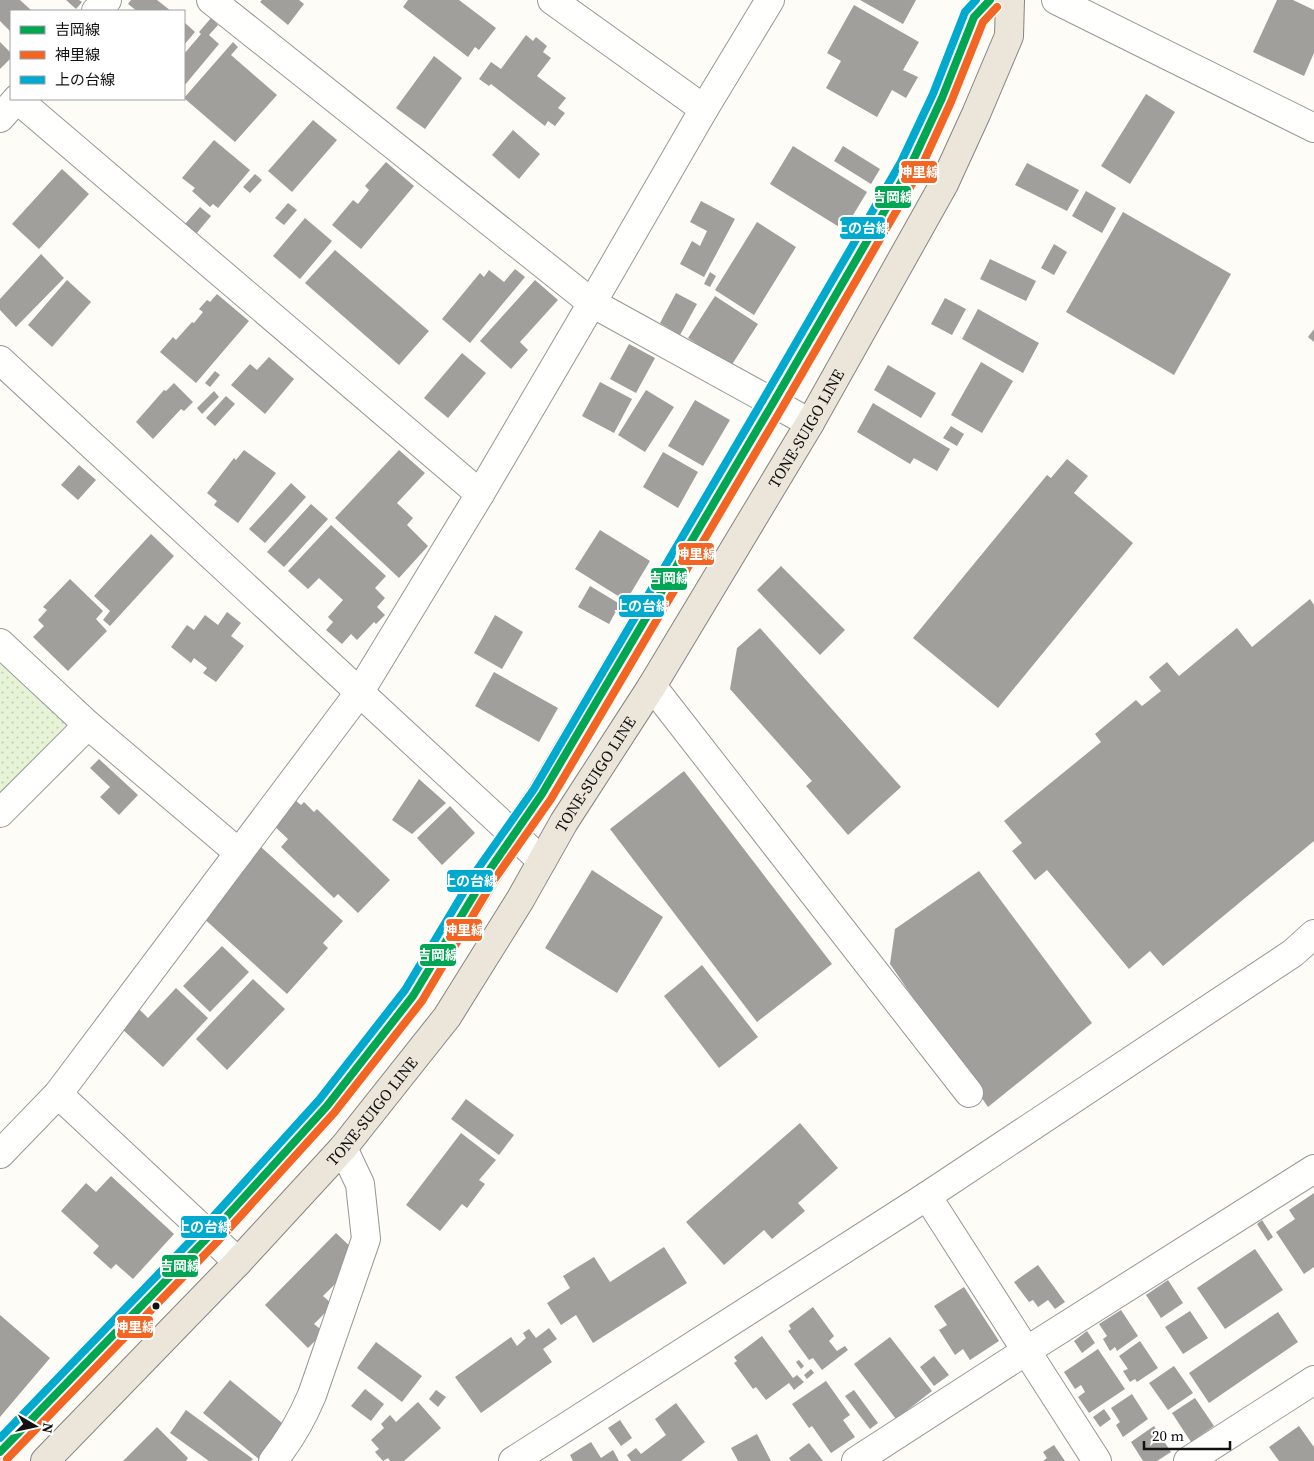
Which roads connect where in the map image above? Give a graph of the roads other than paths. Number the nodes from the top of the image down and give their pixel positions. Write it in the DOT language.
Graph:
graph roads {
  1 [pos="107,0"];
  2 [pos="211,0"];
  3 [pos="552,0"];
  4 [pos="770,0"];
  5 [pos="990,0"];
  6 [pos="1010,0"];
  7 [pos="1056,0"];
  8 [pos="97,10"];
  9 [pos="16,100"];
  10 [pos="18,100"];
  11 [pos="704,108"];
  12 [pos="0,118"];
  13 [pos="1314,128"];
  14 [pos="592,303"];
  15 [pos="0,360"];
  16 [pos="773,403"];
  17 [pos="810,423"];
  18 [pos="480,494"];
  19 [pos="0,643"];
  20 [pos="652,686"];
  21 [pos="359,693"];
  22 [pos="88,725"];
  23 [pos="0,813"];
  24 [pos="514,834"];
  25 [pos="239,854"];
  26 [pos="542,861"];
  27 [pos="1314,934"];
  28 [pos="970,1093"];
  29 [pos="58,1094"];
  30 [pos="343,1148"];
  31 [pos="0,1154"];
  32 [pos="1314,1169"];
  33 [pos="927,1196"];
  34 [pos="209,1236"];
  35 [pos="238,1262"];
  36 [pos="1026,1351"];
  37 [pos="1314,1380"];
  38 [pos="0,1452"];
  39 [pos="45,1461"];
  40 [pos="274,1461"];
  41 [pos="513,1461"];
  42 [pos="856,1461"];
  43 [pos="1097,1461"];
  44 [pos="1188,1461"];
  1 -- 8 [label="street"];
  2 -- 14 [label="street"];
  3 -- 11 [label="street"];
  4 -- 11 [label="street"];
  5 -- 16 [label="highway"];
  6 -- 17 [label="highway, TONE-SUIGO LINE"];
  7 -- 13 [label="street"];
  9 -- 12 [label="street"];
  10 -- 18 [label="street"];
  11 -- 14 [label="street"];
  14 -- 16 [label="street"];
  14 -- 18 [label="street"];
  15 -- 21 [label="street"];
  16 -- 17 [label="street"];
  16 -- 24 [label="highway"];
  17 -- 20 [label="highway, TONE-SUIGO LINE"];
  18 -- 21 [label="street"];
  19 -- 22 [label="street"];
  20 -- 26 [label="highway, TONE-SUIGO LINE"];
  20 -- 28 [label="street"];
  21 -- 24 [label="street"];
  21 -- 25 [label="street"];
  22 -- 23 [label="street"];
  22 -- 25 [label="street"];
  24 -- 26 [label="street"];
  24 -- 34 [label="highway"];
  25 -- 29 [label="street"];
  26 -- 30 [label="highway, TONE-SUIGO LINE"];
  27 -- 33 [label="street"];
  29 -- 31 [label="street"];
  29 -- 34 [label="street"];
  30 -- 35 [label="highway, TONE-SUIGO LINE"];
  30 -- 40 [label="street"];
  32 -- 36 [label="street"];
  33 -- 36 [label="street"];
  33 -- 41 [label="street"];
  34 -- 35 [label="street"];
  34 -- 38 [label="highway"];
  35 -- 39 [label="highway, TONE-SUIGO LINE"];
  36 -- 42 [label="street"];
  36 -- 43 [label="street"];
  37 -- 44 [label="street"];
}
